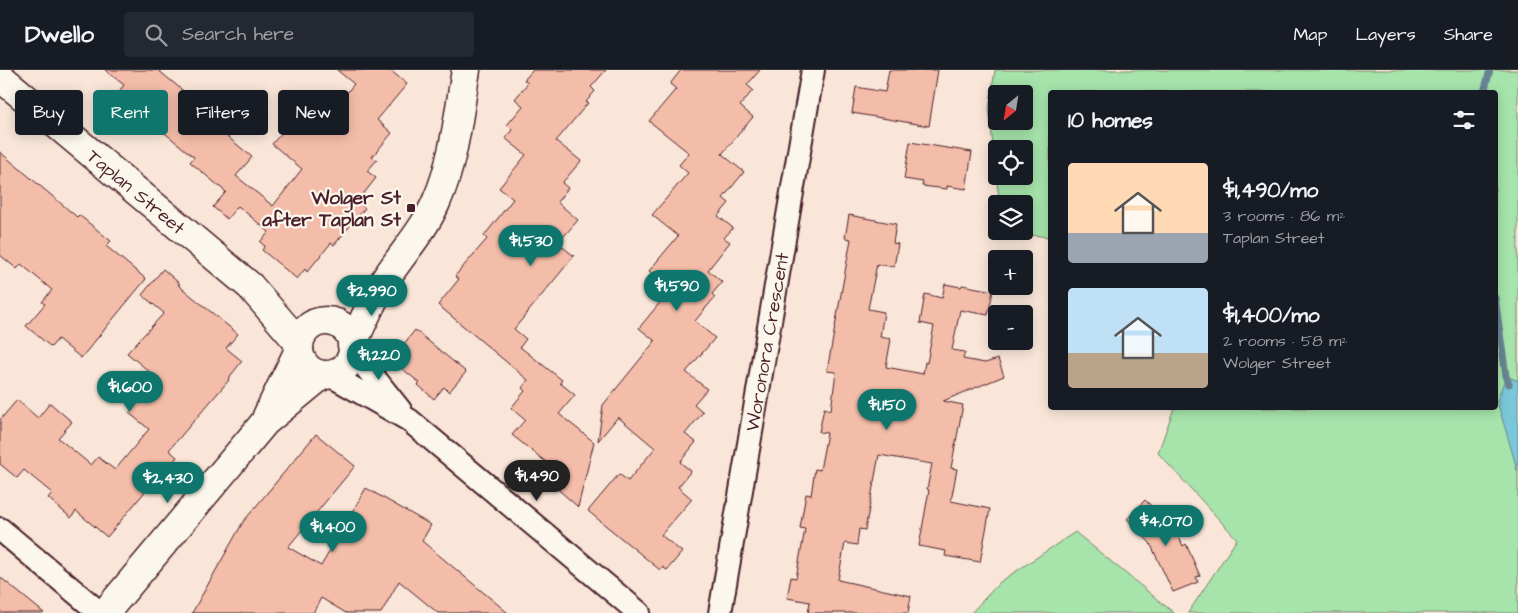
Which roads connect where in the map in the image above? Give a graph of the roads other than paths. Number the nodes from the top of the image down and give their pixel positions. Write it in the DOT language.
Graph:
graph roads {
  1 [pos="466,70"];
  2 [pos="813,70"];
  3 [pos="0,77"];
  4 [pos="386,278"];
  5 [pos="250,286"];
  6 [pos="324,322"];
  7 [pos="299,347"];
  8 [pos="352,348"];
  9 [pos="326,375"];
  10 [pos="409,420"];
  11 [pos="264,422"];
  12 [pos="0,528"];
  13 [pos="100,613"];
  14 [pos="105,613"];
  15 [pos="640,613"];
  16 [pos="720,613"];
  1 -- 4 [label="street"];
  2 -- 16 [label="street, Woronora Crescent"];
  3 -- 5 [label="street, Taplan Street"];
  4 -- 6 [label="street"];
  4 -- 8 [label="street"];
  5 -- 6 [label="street, Taplan Street"];
  5 -- 7 [label="street, Taplan Street"];
  6 -- 7 [label="street"];
  6 -- 8 [label="street"];
  7 -- 9 [label="street"];
  7 -- 11 [label="street"];
  8 -- 9 [label="street"];
  8 -- 10 [label="street"];
  9 -- 10 [label="street"];
  9 -- 11 [label="street"];
  10 -- 15 [label="street"];
  11 -- 14 [label="street"];
  12 -- 13 [label="street"];
}
